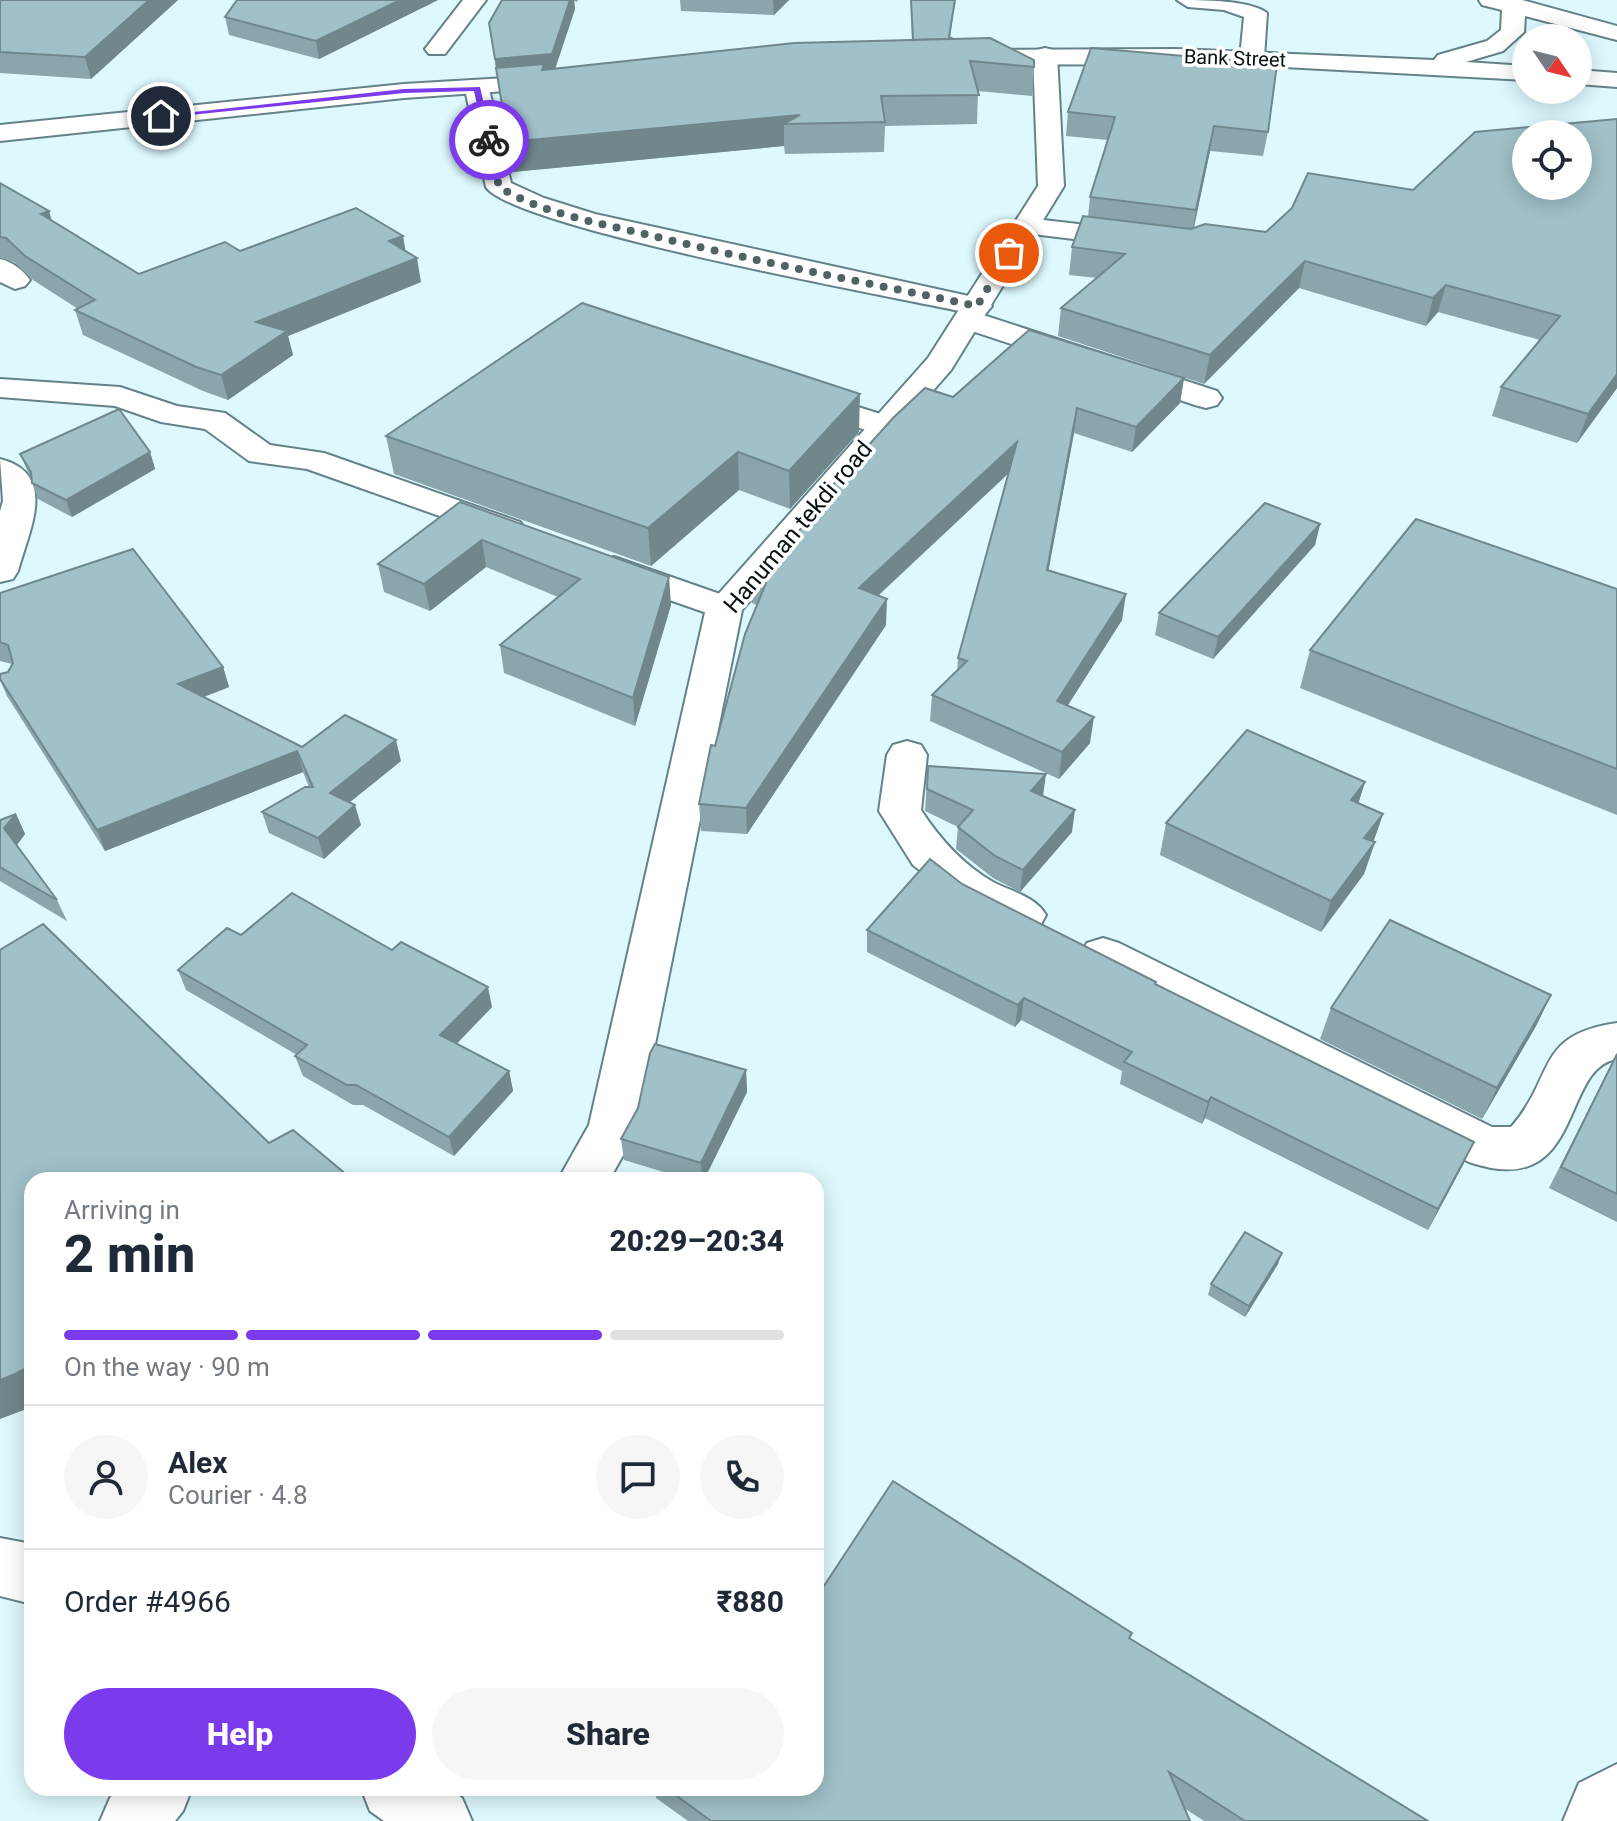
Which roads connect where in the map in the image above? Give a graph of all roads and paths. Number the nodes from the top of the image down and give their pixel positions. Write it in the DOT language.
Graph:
graph roads {
  1 [pos="475,0"];
  2 [pos="1188,0"];
  3 [pos="1505,2"];
  4 [pos="1617,33"];
  5 [pos="437,49"];
  6 [pos="1045,55"];
  7 [pos="937,58"];
  8 [pos="1252,58"];
  9 [pos="1417,67"];
  10 [pos="1512,72"];
  11 [pos="1592,78"];
  12 [pos="585,79"];
  13 [pos="1617,80"];
  14 [pos="477,89"];
  15 [pos="0,133"];
  16 [pos="1026,226"];
  17 [pos="1173,243"];
  18 [pos="972,313"];
  19 [pos="0,388"];
  20 [pos="768,388"];
  21 [pos="1206,398"];
  22 [pos="882,425"];
  23 [pos="0,469"];
  24 [pos="534,538"];
  25 [pos="578,555"];
  26 [pos="0,571"];
  27 [pos="724,608"];
  28 [pos="907,755"];
  29 [pos="1617,1041"];
  30 [pos="588,1172"];
  31 [pos="0,1567"];
  32 [pos="24,1572"];
  33 [pos="153,1796"];
  34 [pos="404,1796"];
  35 [pos="1617,1796"];
  36 [pos="133,1821"];
  37 [pos="439,1821"];
  38 [pos="1596,1821"];
  1 -- 5 [label="street"];
  2 -- 8 [label="street"];
  3 -- 4 [label="street"];
  3 -- 9 [label="street"];
  6 -- 7 [label="street, Bank Street"];
  6 -- 8 [label="street, Bank Street"];
  6 -- 16 [label="street, Hanuman tekdi road"];
  8 -- 9 [label="street, Bank Street"];
  9 -- 10 [label="street, Bank Street"];
  11 -- 13 [label="street"];
  12 -- 14 [label="street"];
  14 -- 15 [label="street"];
  14 -- 18 [label="street"];
  16 -- 17 [label="street"];
  16 -- 18 [label="street, Hanuman tekdi road"];
  18 -- 21 [label="street"];
  18 -- 22 [label="street, Hanuman tekdi road"];
  19 -- 24 [label="street"];
  20 -- 22 [label="street"];
  22 -- 27 [label="street, Hanuman tekdi road"];
  23 -- 26 [label="street"];
  25 -- 27 [label="street"];
  27 -- 30 [label="street, Hanuman tekdi road"];
  28 -- 29 [label="street"];
  31 -- 32 [label="street"];
  33 -- 36 [label="street"];
  34 -- 37 [label="street"];
  35 -- 38 [label="street"];
}
